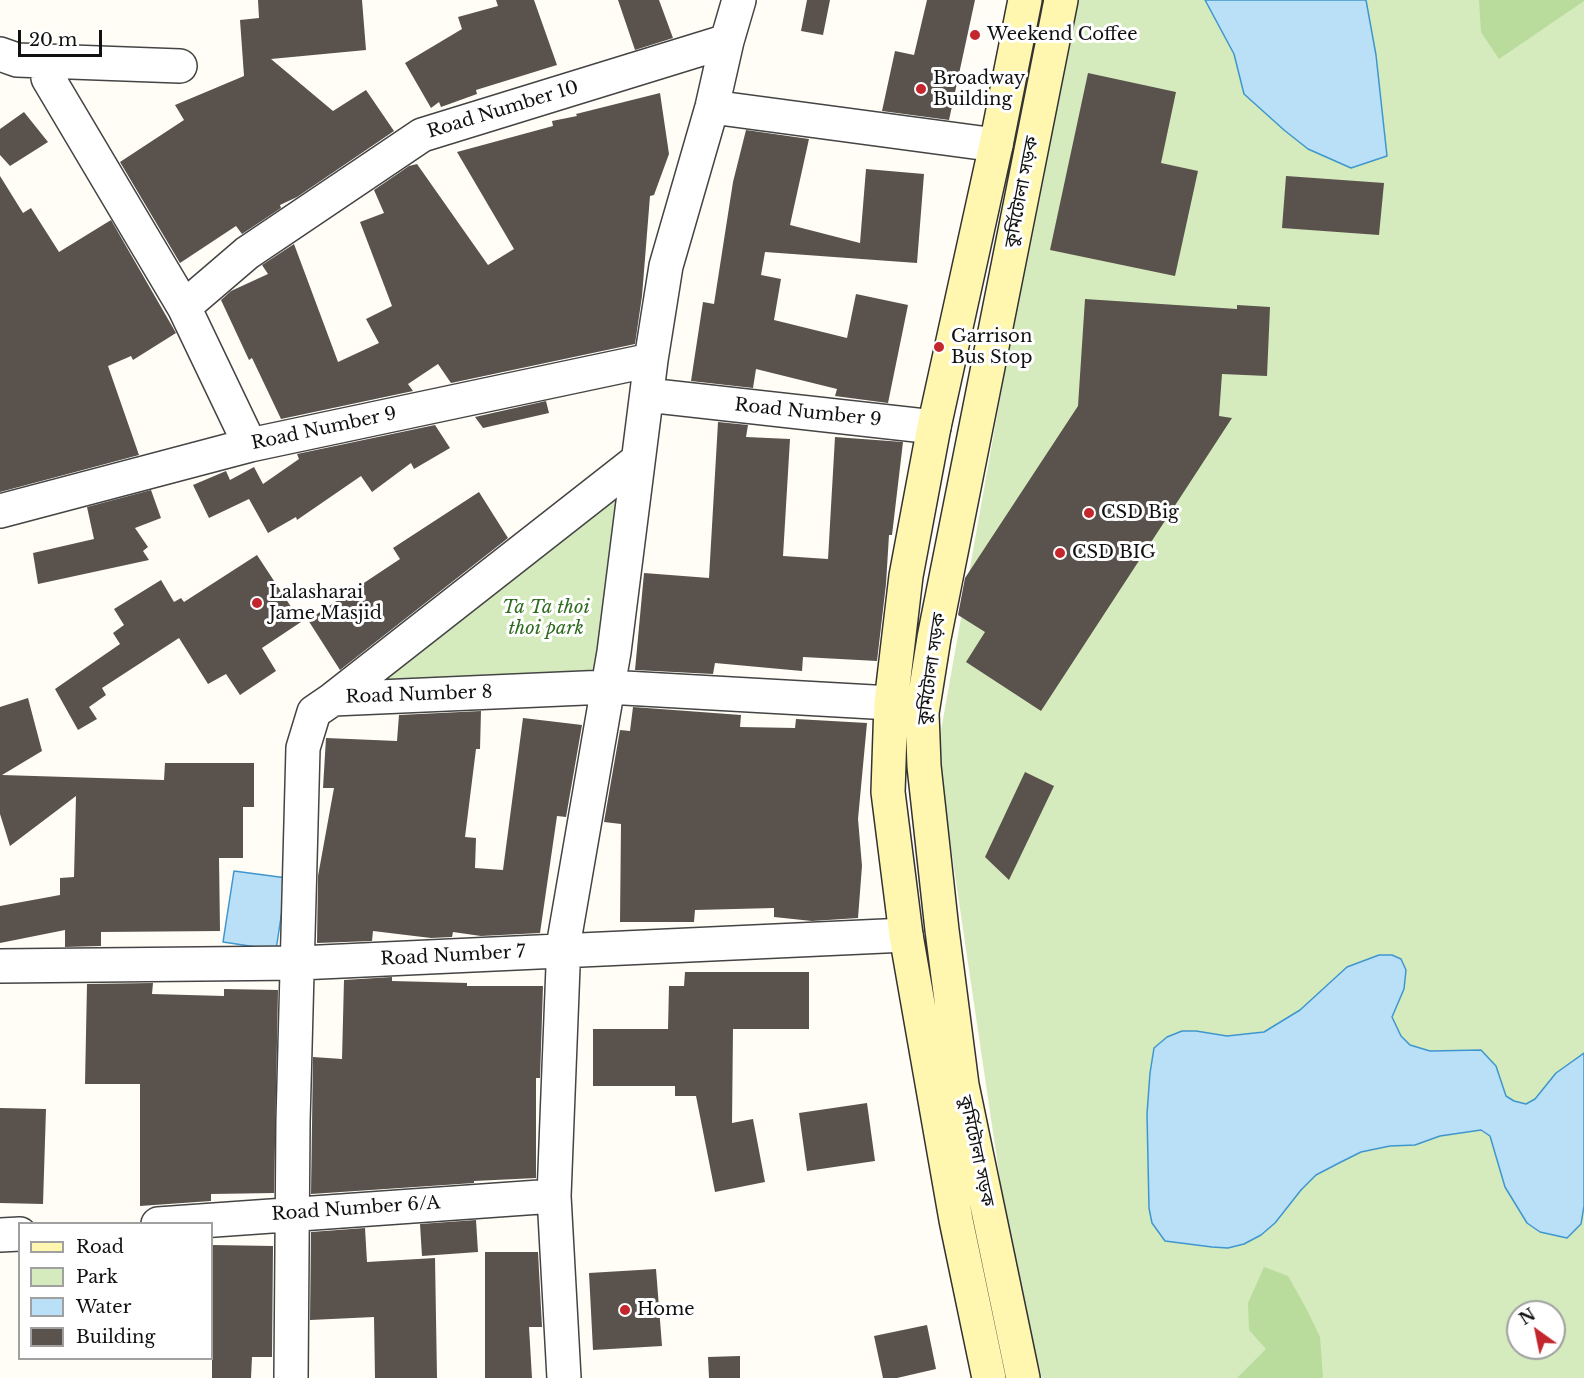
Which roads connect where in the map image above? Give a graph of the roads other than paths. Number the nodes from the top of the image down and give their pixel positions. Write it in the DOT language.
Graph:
graph roads {
  1 [pos="739,0"];
  2 [pos="1025,0"];
  3 [pos="1061,0"];
  4 [pos="728,41"];
  5 [pos="0,54"];
  6 [pos="180,66"];
  7 [pos="48,78"];
  8 [pos="712,107"];
  9 [pos="996,145"];
  10 [pos="184,307"];
  11 [pos="651,360"];
  12 [pos="647,395"];
  13 [pos="934,427"];
  14 [pos="250,445"];
  15 [pos="638,460"];
  16 [pos="0,511"];
  17 [pos="607,687"];
  18 [pos="333,699"];
  19 [pos="891,703"];
  20 [pos="906,935"];
  21 [pos="564,951"];
  22 [pos="299,963"];
  23 [pos="0,966"];
  24 [pos="554,1196"];
  25 [pos="293,1214"];
  26 [pos="185,1222"];
  27 [pos="18,1234"];
  28 [pos="0,1235"];
  29 [pos="291,1378"];
  30 [pos="564,1378"];
  31 [pos="989,1378"];
  32 [pos="1023,1378"];
  1 -- 4 [label="street"];
  2 -- 9 [label="main road, কুর্মিটোলা সড়ক"];
  3 -- 32 [label="main road, কুর্মিটোলা সড়ক"];
  4 -- 8 [label="street"];
  4 -- 10 [label="street, Road Number 10"];
  5 -- 6 [label="street"];
  7 -- 10 [label="street"];
  8 -- 9 [label="street"];
  8 -- 11 [label="street"];
  9 -- 13 [label="main road, কুর্মিটোলা সড়ক"];
  10 -- 14 [label="street"];
  11 -- 12 [label="street"];
  11 -- 14 [label="street, Road Number 9"];
  12 -- 13 [label="street, Road Number 9"];
  12 -- 15 [label="street"];
  13 -- 19 [label="main road, কুর্মিটোলা সড়ক"];
  14 -- 16 [label="street, Road Number 9"];
  15 -- 17 [label="street"];
  15 -- 18 [label="street, Road Number 8"];
  17 -- 18 [label="street, Road Number 8"];
  17 -- 19 [label="street, Road Number 8"];
  17 -- 21 [label="street"];
  18 -- 22 [label="street"];
  19 -- 20 [label="main road, কুর্মিটোলা সড়ক"];
  20 -- 21 [label="street, Road Number 7"];
  20 -- 31 [label="main road, কুর্মিটোলা সড়ক"];
  21 -- 22 [label="street, Road Number 7"];
  21 -- 24 [label="street"];
  22 -- 23 [label="street, Road Number 7"];
  22 -- 25 [label="street"];
  24 -- 25 [label="street, Road Number 6/A"];
  24 -- 30 [label="street"];
  25 -- 26 [label="street, Road Number 6/A"];
  25 -- 29 [label="street"];
  27 -- 28 [label="street"];
}
